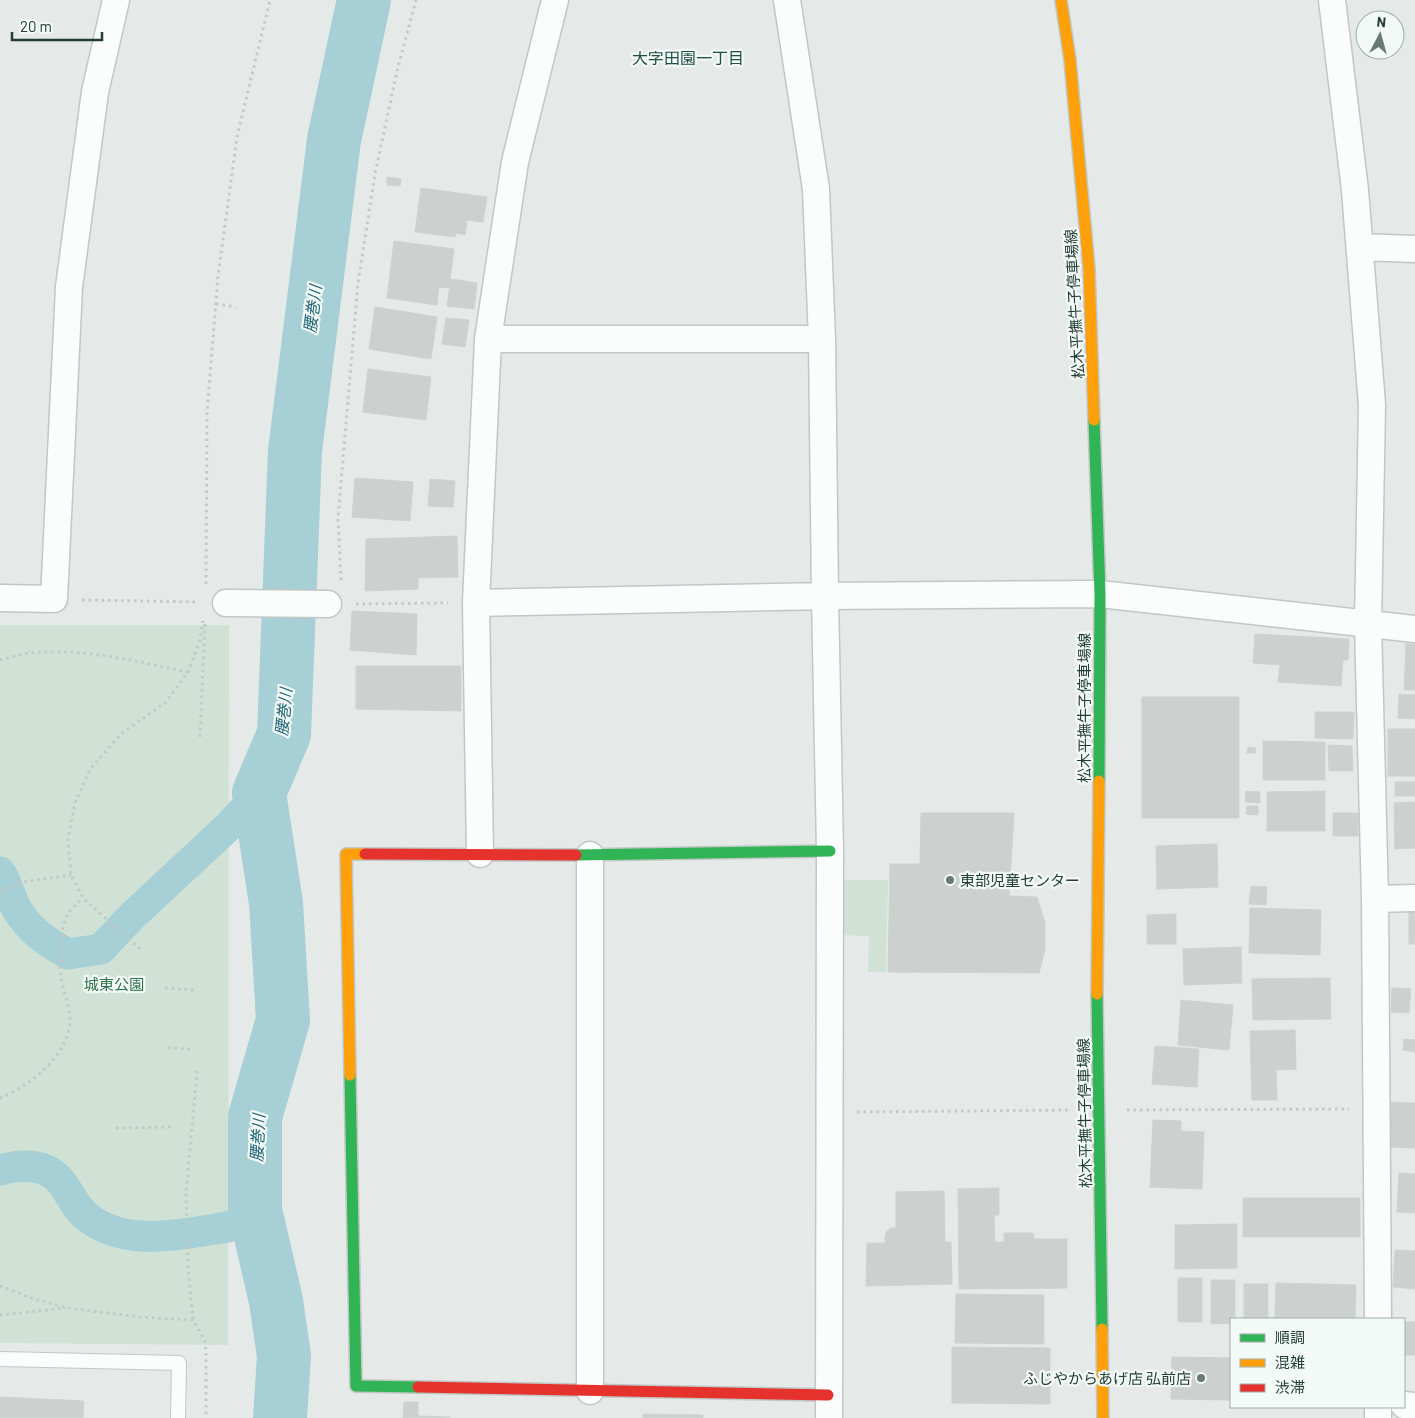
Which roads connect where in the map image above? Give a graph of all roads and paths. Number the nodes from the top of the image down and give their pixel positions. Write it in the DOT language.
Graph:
graph roads {
  1 [pos="116,0"];
  2 [pos="270,0"];
  3 [pos="416,0"];
  4 [pos="555,0"];
  5 [pos="786,0"];
  6 [pos="1061,0"];
  7 [pos="1332,0"];
  8 [pos="1360,247"];
  9 [pos="1415,249"];
  10 [pos="216,304"];
  11 [pos="236,307"];
  12 [pos="488,339"];
  13 [pos="822,339"];
  14 [pos="1100,594"];
  15 [pos="825,596"];
  16 [pos="0,598"];
  17 [pos="54,598"];
  18 [pos="476,603"];
  19 [pos="209,604"];
  20 [pos="335,604"];
  21 [pos="1368,624"];
  22 [pos="1415,629"];
  23 [pos="0,660"];
  24 [pos="188,672"];
  25 [pos="200,737"];
  26 [pos="830,851"];
  27 [pos="480,854"];
  28 [pos="590,855"];
  29 [pos="70,875"];
  30 [pos="0,890"];
  31 [pos="83,898"];
  32 [pos="1415,898"];
  33 [pos="1376,899"];
  34 [pos="140,949"];
  35 [pos="165,988"];
  36 [pos="194,990"];
  37 [pos="168,1048"];
  38 [pos="193,1049"];
  39 [pos="197,1071"];
  40 [pos="0,1098"];
  41 [pos="172,1126"];
  42 [pos="116,1128"];
  43 [pos="0,1286"];
  44 [pos="69,1308"];
  45 [pos="0,1315"];
  46 [pos="1378,1318"];
  47 [pos="193,1320"];
  48 [pos="0,1359"];
  49 [pos="590,1391"];
  50 [pos="828,1406"];
  51 [pos="178,1418"];
  52 [pos="206,1418"];
  53 [pos="1103,1418"];
  1 -- 17 [label="street"];
  2 -- 10 [label="path"];
  3 -- 20 [label="path"];
  4 -- 12 [label="street"];
  5 -- 13 [label="street"];
  6 -- 14 [label="street, 松木平撫牛子停車場線"];
  7 -- 8 [label="street"];
  8 -- 9 [label="street"];
  8 -- 21 [label="street"];
  10 -- 11 [label="path"];
  10 -- 19 [label="path"];
  12 -- 13 [label="street"];
  12 -- 18 [label="street"];
  13 -- 15 [label="street"];
  14 -- 15 [label="street"];
  14 -- 21 [label="street"];
  14 -- 53 [label="street, 松木平撫牛子停車場線"];
  15 -- 18 [label="street"];
  15 -- 26 [label="street"];
  16 -- 17 [label="street"];
  17 -- 19 [label="path"];
  18 -- 20 [label="path"];
  18 -- 27 [label="street"];
  19 -- 20 [label="street"];
  19 -- 24 [label="path"];
  19 -- 25 [label="path"];
  21 -- 22 [label="street"];
  21 -- 33 [label="street"];
  23 -- 24 [label="path"];
  24 -- 29 [label="path"];
  26 -- 28 [label="street"];
  26 -- 50 [label="street"];
  27 -- 28 [label="street"];
  27 -- 49 [label="street"];
  28 -- 49 [label="street"];
  29 -- 30 [label="path"];
  29 -- 31 [label="path"];
  31 -- 34 [label="path"];
  31 -- 40 [label="path"];
  32 -- 33 [label="street"];
  33 -- 46 [label="street"];
  35 -- 36 [label="path"];
  37 -- 38 [label="path"];
  39 -- 47 [label="path"];
  41 -- 42 [label="path"];
  43 -- 44 [label="path"];
  44 -- 45 [label="path"];
  44 -- 47 [label="path"];
  47 -- 52 [label="path"];
  48 -- 51 [label="lane"];
  49 -- 50 [label="street"];
}
